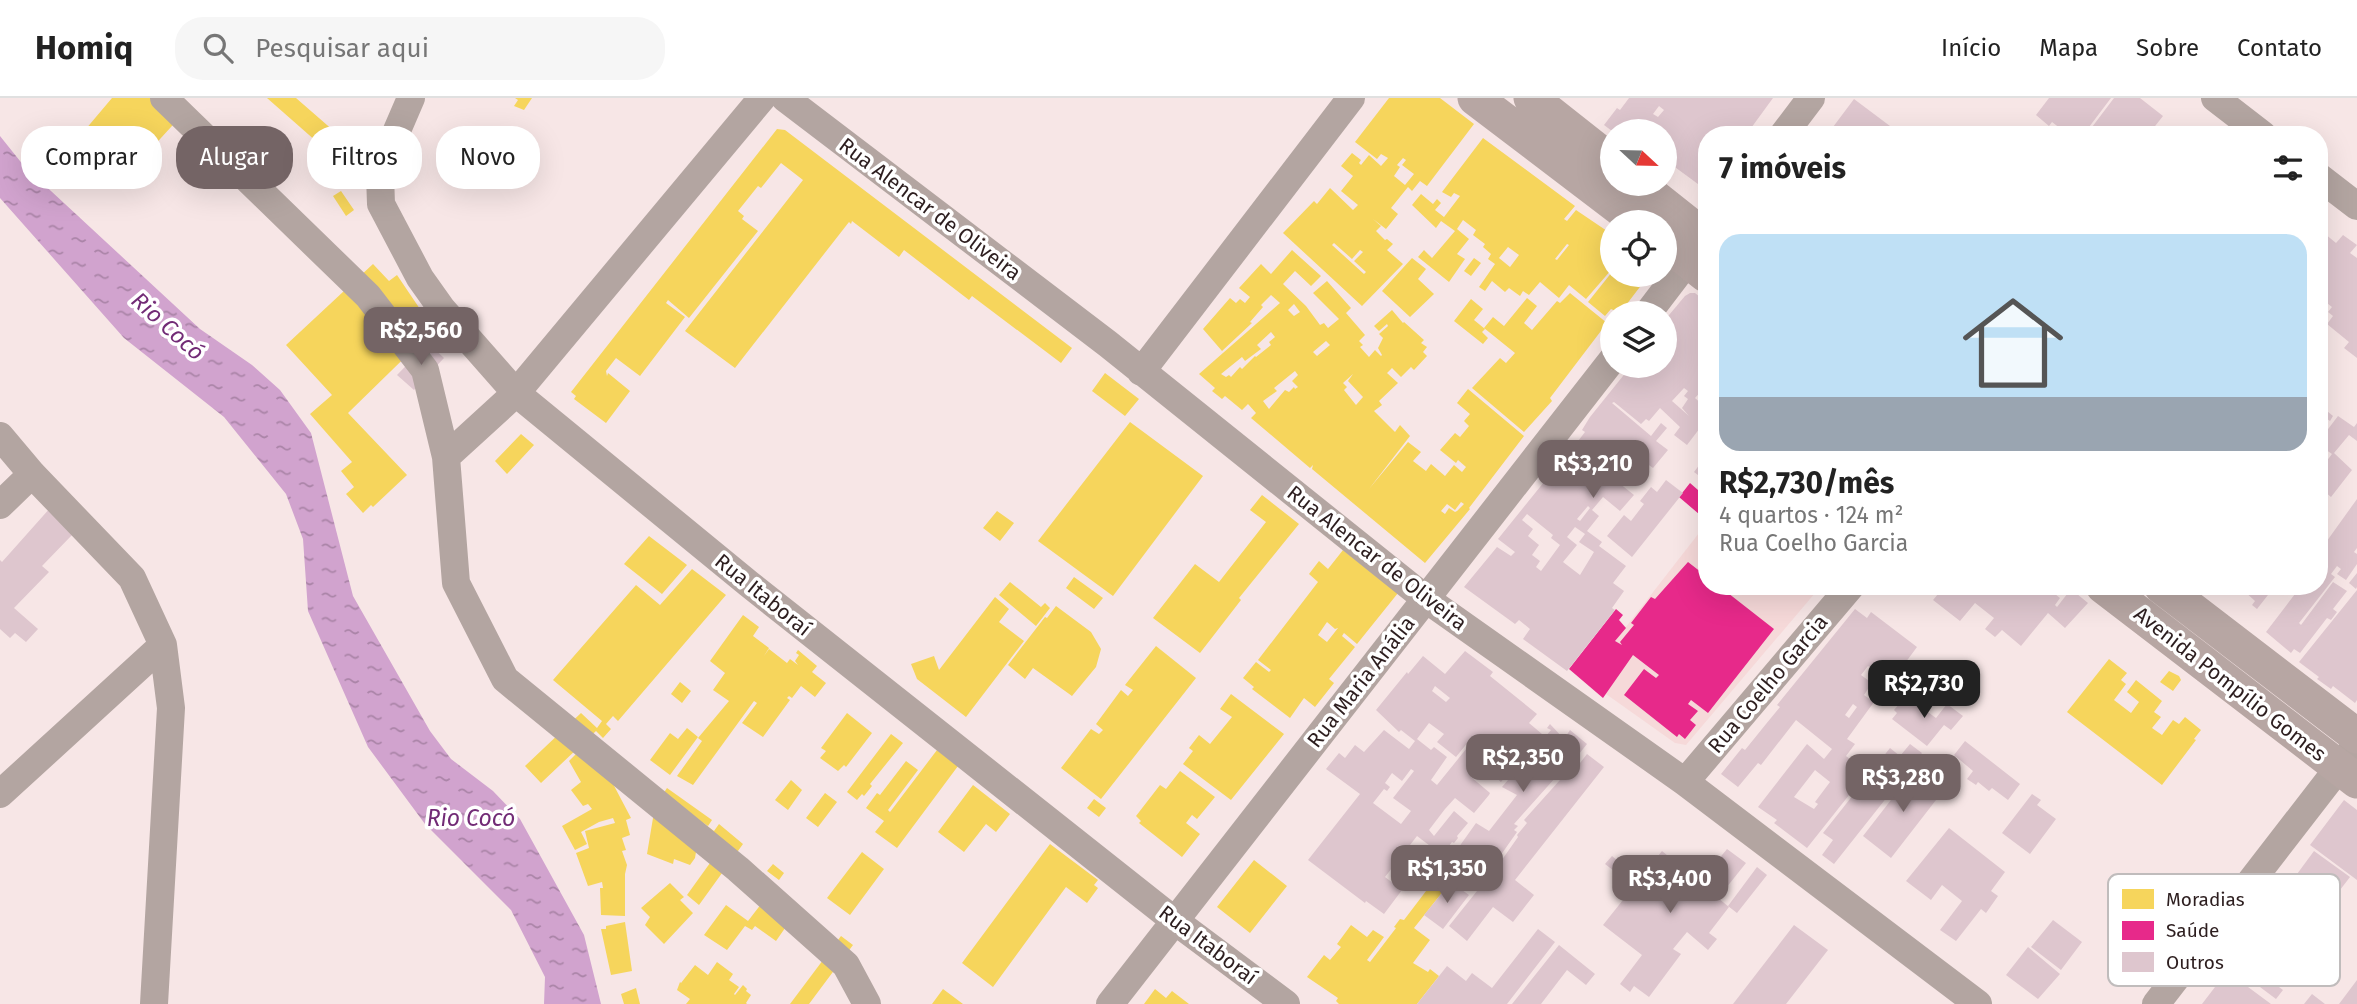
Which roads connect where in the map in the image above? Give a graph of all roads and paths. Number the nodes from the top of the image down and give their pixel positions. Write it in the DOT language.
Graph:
graph roads {
  1 [pos="164,98"];
  2 [pos="411,98"];
  3 [pos="762,98"];
  4 [pos="785,98"];
  5 [pos="1351,98"];
  6 [pos="1475,98"];
  7 [pos="1531,98"];
  8 [pos="1811,98"];
  9 [pos="2215,98"];
  10 [pos="1790,126"];
  11 [pos="2251,126"];
  12 [pos="1600,153"];
  13 [pos="2328,184"];
  14 [pos="1649,196"];
  15 [pos="2357,206"];
  16 [pos="1622,210"];
  17 [pos="1696,248"];
  18 [pos="1657,301"];
  19 [pos="1141,372"];
  20 [pos="1600,375"];
  21 [pos="516,393"];
  22 [pos="0,436"];
  23 [pos="446,457"];
  24 [pos="32,474"];
  25 [pos="0,505"];
  26 [pos="1843,595"];
  27 [pos="2115,595"];
  28 [pos="2173,595"];
  29 [pos="1426,599"];
  30 [pos="163,645"];
  31 [pos="2357,736"];
  32 [pos="2351,765"];
  33 [pos="1685,782"];
  34 [pos="0,794"];
  35 [pos="2262,874"];
  36 [pos="1175,921"];
  37 [pos="2171,986"];
  38 [pos="154,1004"];
  39 [pos="867,1004"];
  40 [pos="1110,1004"];
  41 [pos="1286,1004"];
  42 [pos="1978,1004"];
  43 [pos="2156,1004"];
  1 -- 23 [label="street"];
  2 -- 21 [label="street, Rua Itaboraí"];
  3 -- 21 [label="street"];
  4 -- 19 [label="street, Rua Alencar de Oliveira"];
  5 -- 19 [label="street"];
  6 -- 16 [label="main road"];
  7 -- 12 [label="main road"];
  8 -- 10 [label="street"];
  9 -- 11 [label="street"];
  13 -- 15 [label="street"];
  14 -- 17 [label="main road"];
  17 -- 18 [label="street"];
  19 -- 29 [label="street, Rua Alencar de Oliveira"];
  20 -- 29 [label="street, Rua Maria Anália"];
  21 -- 23 [label="street"];
  21 -- 36 [label="street, Rua Itaboraí"];
  22 -- 24 [label="street"];
  23 -- 39 [label="street"];
  24 -- 25 [label="street"];
  24 -- 30 [label="street"];
  26 -- 33 [label="street, Rua Coelho Garcia"];
  27 -- 32 [label="main road, Avenida Pompílio Gomes"];
  28 -- 31 [label="main road, Avenida Pompílio Gomes"];
  29 -- 33 [label="street, Rua Alencar de Oliveira"];
  29 -- 36 [label="street, Rua Maria Anália"];
  30 -- 34 [label="street"];
  30 -- 38 [label="street"];
  32 -- 35 [label="street"];
  33 -- 42 [label="street, Rua Alencar de Oliveira"];
  36 -- 40 [label="street, Rua Maria Anália"];
  36 -- 41 [label="street, Rua Itaboraí"];
  37 -- 43 [label="street"];
}
